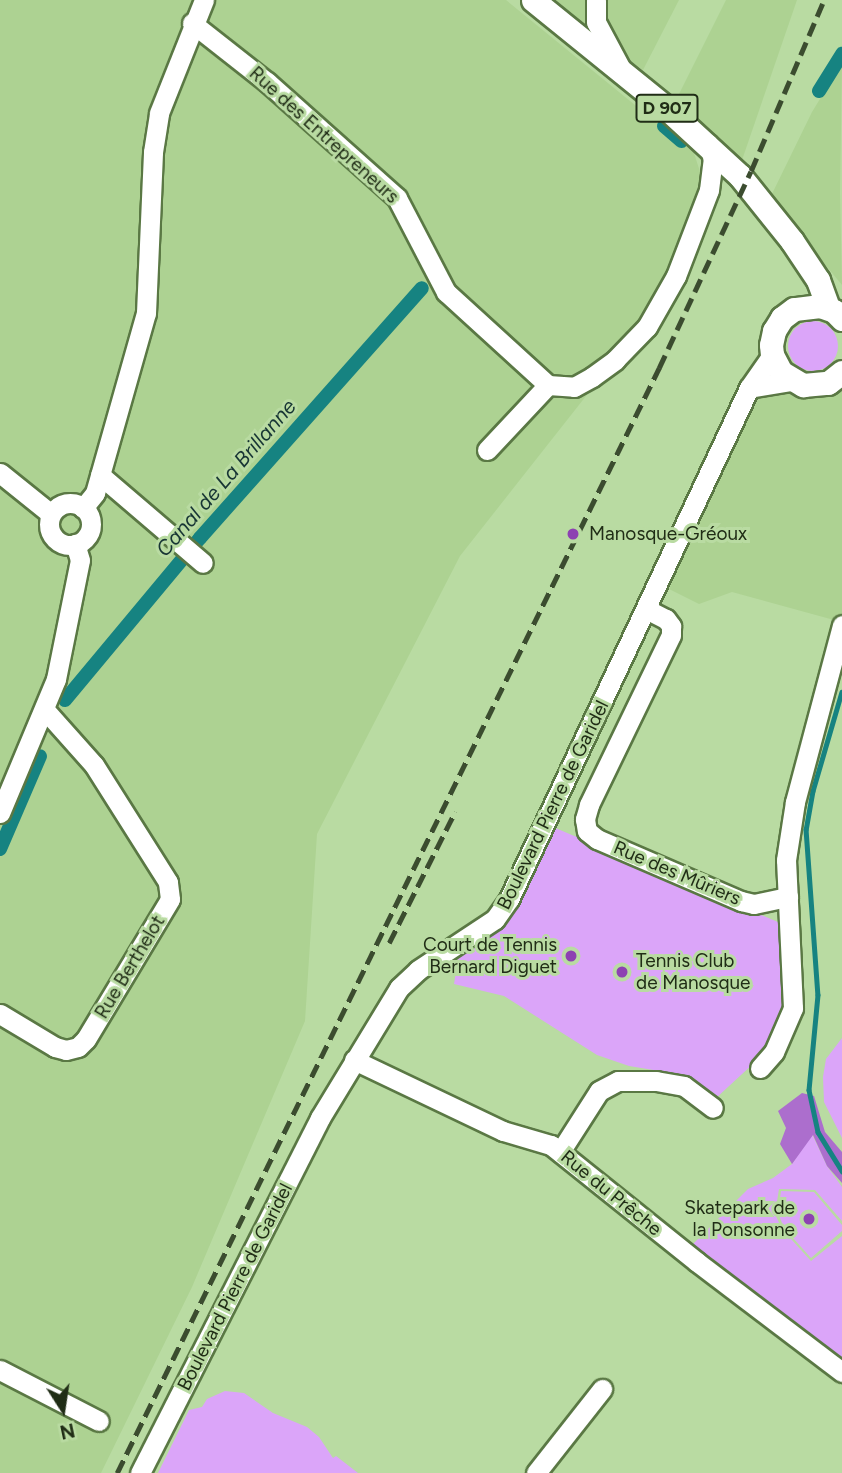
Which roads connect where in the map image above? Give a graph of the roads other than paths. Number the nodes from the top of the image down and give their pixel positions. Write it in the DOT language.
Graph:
graph roads {
  1 [pos="533,0"];
  2 [pos="595,0"];
  3 [pos="198,9"];
  4 [pos="571,30"];
  5 [pos="624,74"];
  6 [pos="708,144"];
  7 [pos="740,176"];
  8 [pos="709,190"];
  9 [pos="797,249"];
  10 [pos="794,309"];
  11 [pos="835,314"];
  12 [pos="772,355"];
  13 [pos="837,379"];
  14 [pos="791,381"];
  15 [pos="548,385"];
  16 [pos="749,388"];
  17 [pos="487,450"];
  18 [pos="0,473"];
  19 [pos="100,475"];
  20 [pos="83,508"];
  21 [pos="51,514"];
  22 [pos="75,544"];
  23 [pos="194,556"];
  24 [pos="646,609"];
  25 [pos="842,625"];
  26 [pos="45,710"];
  27 [pos="0,813"];
  28 [pos="788,897"];
  29 [pos="0,1014"];
  30 [pos="354,1060"];
  31 [pos="760,1068"];
  32 [pos="713,1108"];
  33 [pos="556,1148"];
  34 [pos="0,1370"];
  35 [pos="842,1372"];
  36 [pos="603,1389"];
  37 [pos="99,1421"];
  38 [pos="140,1473"];
  39 [pos="536,1473"];
  1 -- 4 [label="main road, D 907"];
  2 -- 4 [label="street"];
  2 -- 5 [label="street"];
  3 -- 15 [label="street, Rue des Entrepreneurs"];
  3 -- 19 [label="street"];
  4 -- 5 [label="main road, D 907"];
  5 -- 6 [label="main road, D 907"];
  6 -- 7 [label="main road, D 907"];
  6 -- 8 [label="street"];
  7 -- 8 [label="street"];
  7 -- 9 [label="main road, D 907"];
  8 -- 15 [label="street"];
  9 -- 10 [label="main road, D 907"];
  9 -- 11 [label="main road, D 907"];
  10 -- 11 [label="main road"];
  10 -- 12 [label="main road"];
  12 -- 14 [label="main road"];
  12 -- 16 [label="street, Boulevard Pierre de Garidel"];
  13 -- 14 [label="main road"];
  14 -- 16 [label="street"];
  15 -- 17 [label="street"];
  16 -- 24 [label="street, Boulevard Pierre de Garidel"];
  18 -- 21 [label="street"];
  19 -- 20 [label="street"];
  19 -- 23 [label="street"];
  20 -- 21 [label="street"];
  20 -- 22 [label="street"];
  21 -- 22 [label="street"];
  22 -- 26 [label="street"];
  24 -- 28 [label="street, Rue des Mûriers"];
  24 -- 30 [label="street, Boulevard Pierre de Garidel"];
  25 -- 28 [label="street"];
  26 -- 27 [label="street"];
  26 -- 29 [label="street, Rue Berthelot"];
  28 -- 31 [label="street"];
  30 -- 33 [label="street, Rue du Prêche"];
  30 -- 38 [label="street, Boulevard Pierre de Garidel"];
  32 -- 33 [label="street"];
  33 -- 35 [label="street, Rue du Prêche"];
  34 -- 37 [label="street"];
  36 -- 39 [label="street"];
}
